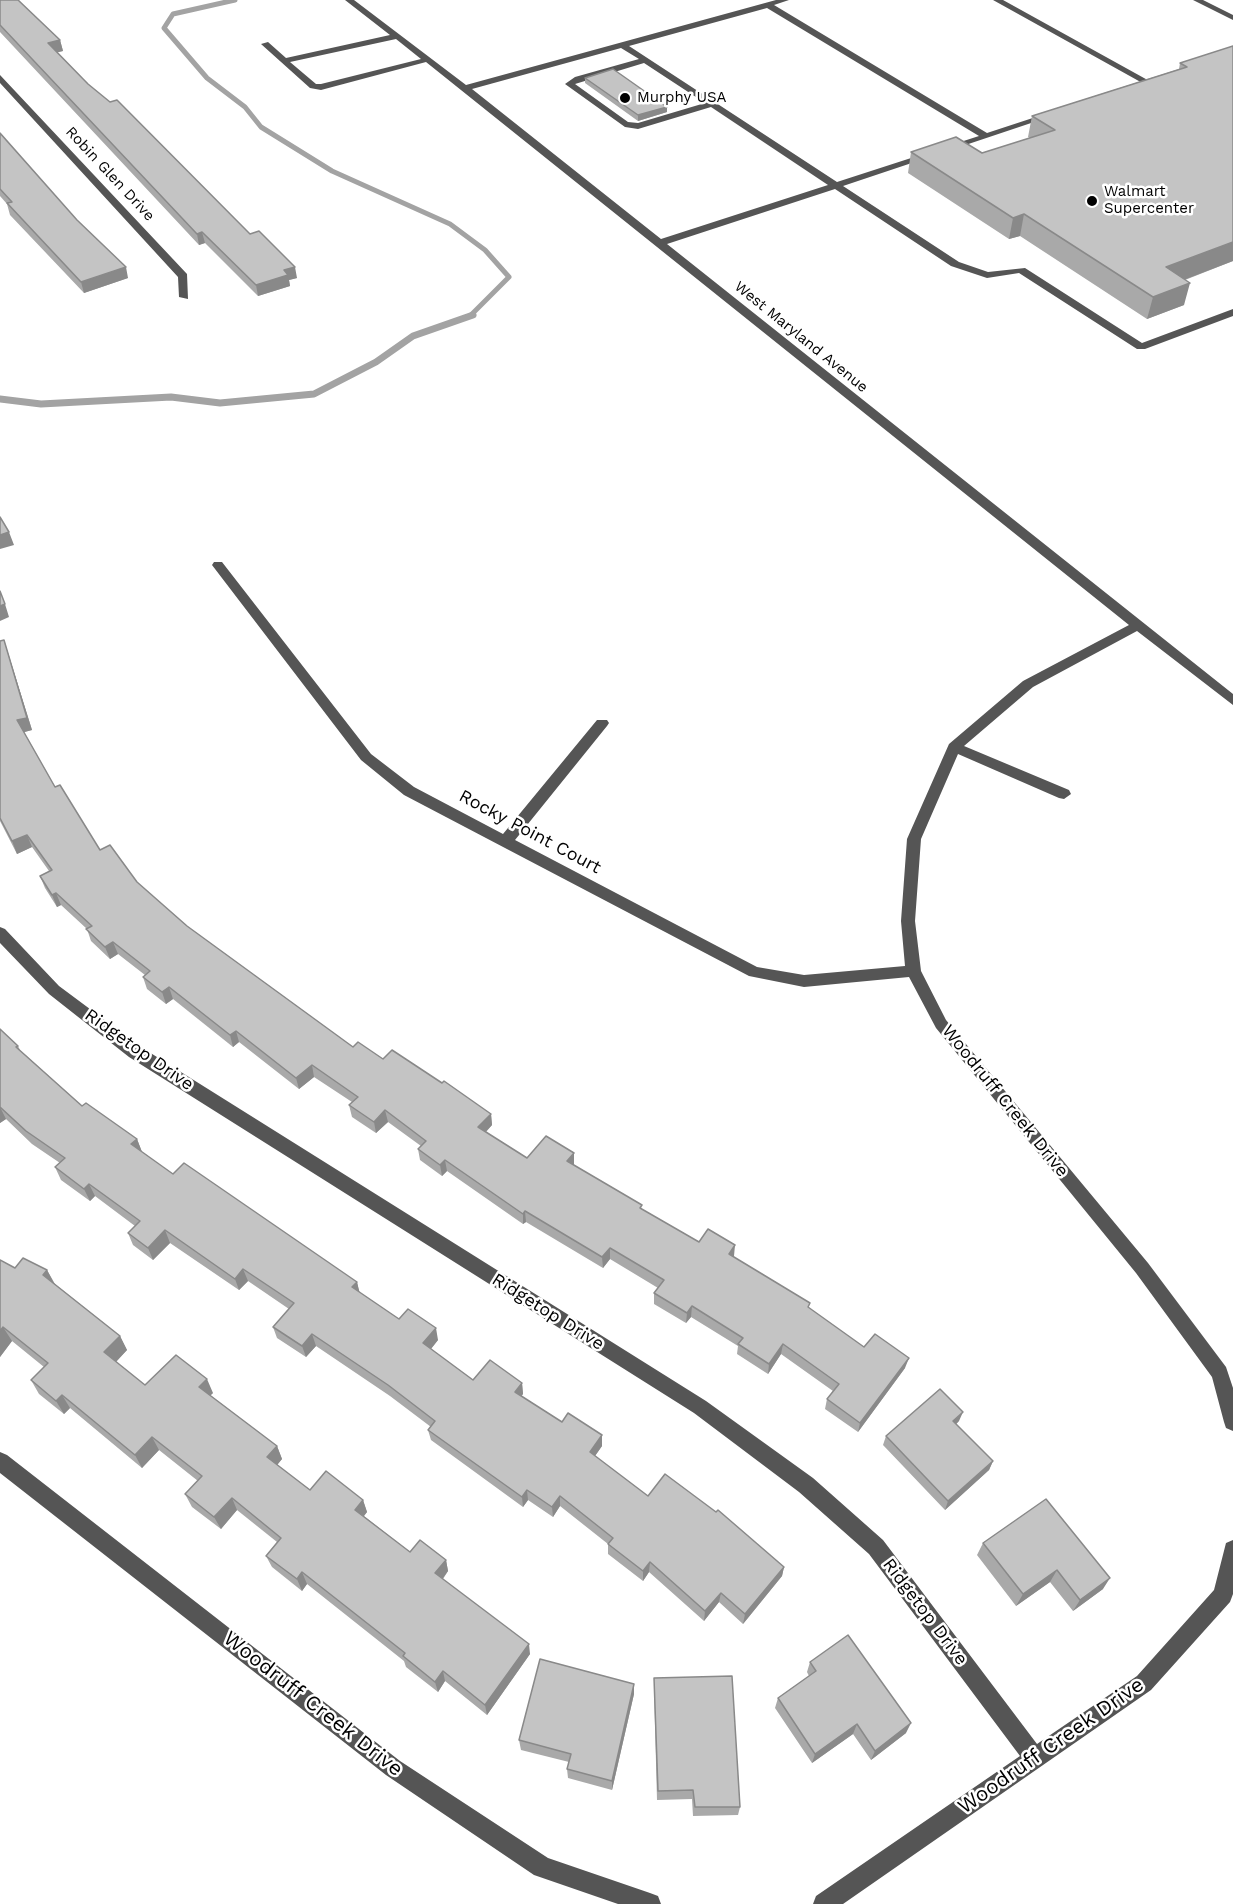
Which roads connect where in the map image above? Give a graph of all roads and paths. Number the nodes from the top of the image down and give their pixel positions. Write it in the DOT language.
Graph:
graph roads {
  1 [pos="349,0"];
  2 [pos="785,0"];
  3 [pos="997,0"];
  4 [pos="1197,0"];
  5 [pos="768,5"];
  6 [pos="1233,18"];
  7 [pos="394,37"];
  8 [pos="265,44"];
  9 [pos="621,44"];
  10 [pos="425,60"];
  11 [pos="646,60"];
  12 [pos="284,61"];
  13 [pos="0,78"];
  14 [pos="1160,80"];
  15 [pos="1149,83"];
  16 [pos="1138,87"];
  17 [pos="465,88"];
  18 [pos="712,104"];
  19 [pos="1062,111"];
  20 [pos="986,136"];
  21 [pos="836,185"];
  22 [pos="660,243"];
  23 [pos="184,297"];
  24 [pos="1233,312"];
  25 [pos="218,565"];
  26 [pos="1137,626"];
  27 [pos="1233,701"];
  28 [pos="602,723"];
  29 [pos="954,747"];
  30 [pos="1064,794"];
  31 [pos="505,842"];
  32 [pos="0,933"];
  33 [pos="914,971"];
  34 [pos="1233,1422"];
  35 [pos="0,1461"];
  36 [pos="1233,1550"];
  37 [pos="1035,1758"];
  38 [pos="650,1904"];
  39 [pos="824,1904"];
  1 -- 7 [label="street, West Maryland Avenue"];
  2 -- 5 [label="street"];
  3 -- 15 [label="street"];
  4 -- 6 [label="street"];
  5 -- 9 [label="street"];
  5 -- 20 [label="street"];
  7 -- 10 [label="street, West Maryland Avenue"];
  7 -- 12 [label="street"];
  8 -- 12 [label="street"];
  9 -- 11 [label="street"];
  9 -- 17 [label="street"];
  10 -- 12 [label="street"];
  10 -- 17 [label="street, West Maryland Avenue"];
  11 -- 18 [label="street"];
  11 -- 18 [label="street"];
  13 -- 23 [label="street, Robin Glen Drive"];
  14 -- 15 [label="street"];
  15 -- 16 [label="street"];
  17 -- 22 [label="street, West Maryland Avenue"];
  18 -- 21 [label="street"];
  19 -- 20 [label="street"];
  20 -- 21 [label="street"];
  21 -- 22 [label="street"];
  21 -- 24 [label="street"];
  22 -- 26 [label="street, West Maryland Avenue"];
  25 -- 31 [label="street, Rocky Point Court"];
  26 -- 27 [label="street, West Maryland Avenue"];
  26 -- 29 [label="street, Woodruff Creek Drive"];
  28 -- 31 [label="street"];
  29 -- 30 [label="street"];
  29 -- 33 [label="street, Woodruff Creek Drive"];
  31 -- 33 [label="street, Rocky Point Court"];
  32 -- 37 [label="street, Ridgetop Drive"];
  33 -- 34 [label="street, Woodruff Creek Drive"];
  35 -- 38 [label="street, Woodruff Creek Drive"];
  36 -- 37 [label="street, Woodruff Creek Drive"];
  37 -- 39 [label="street, Woodruff Creek Drive"];
}
